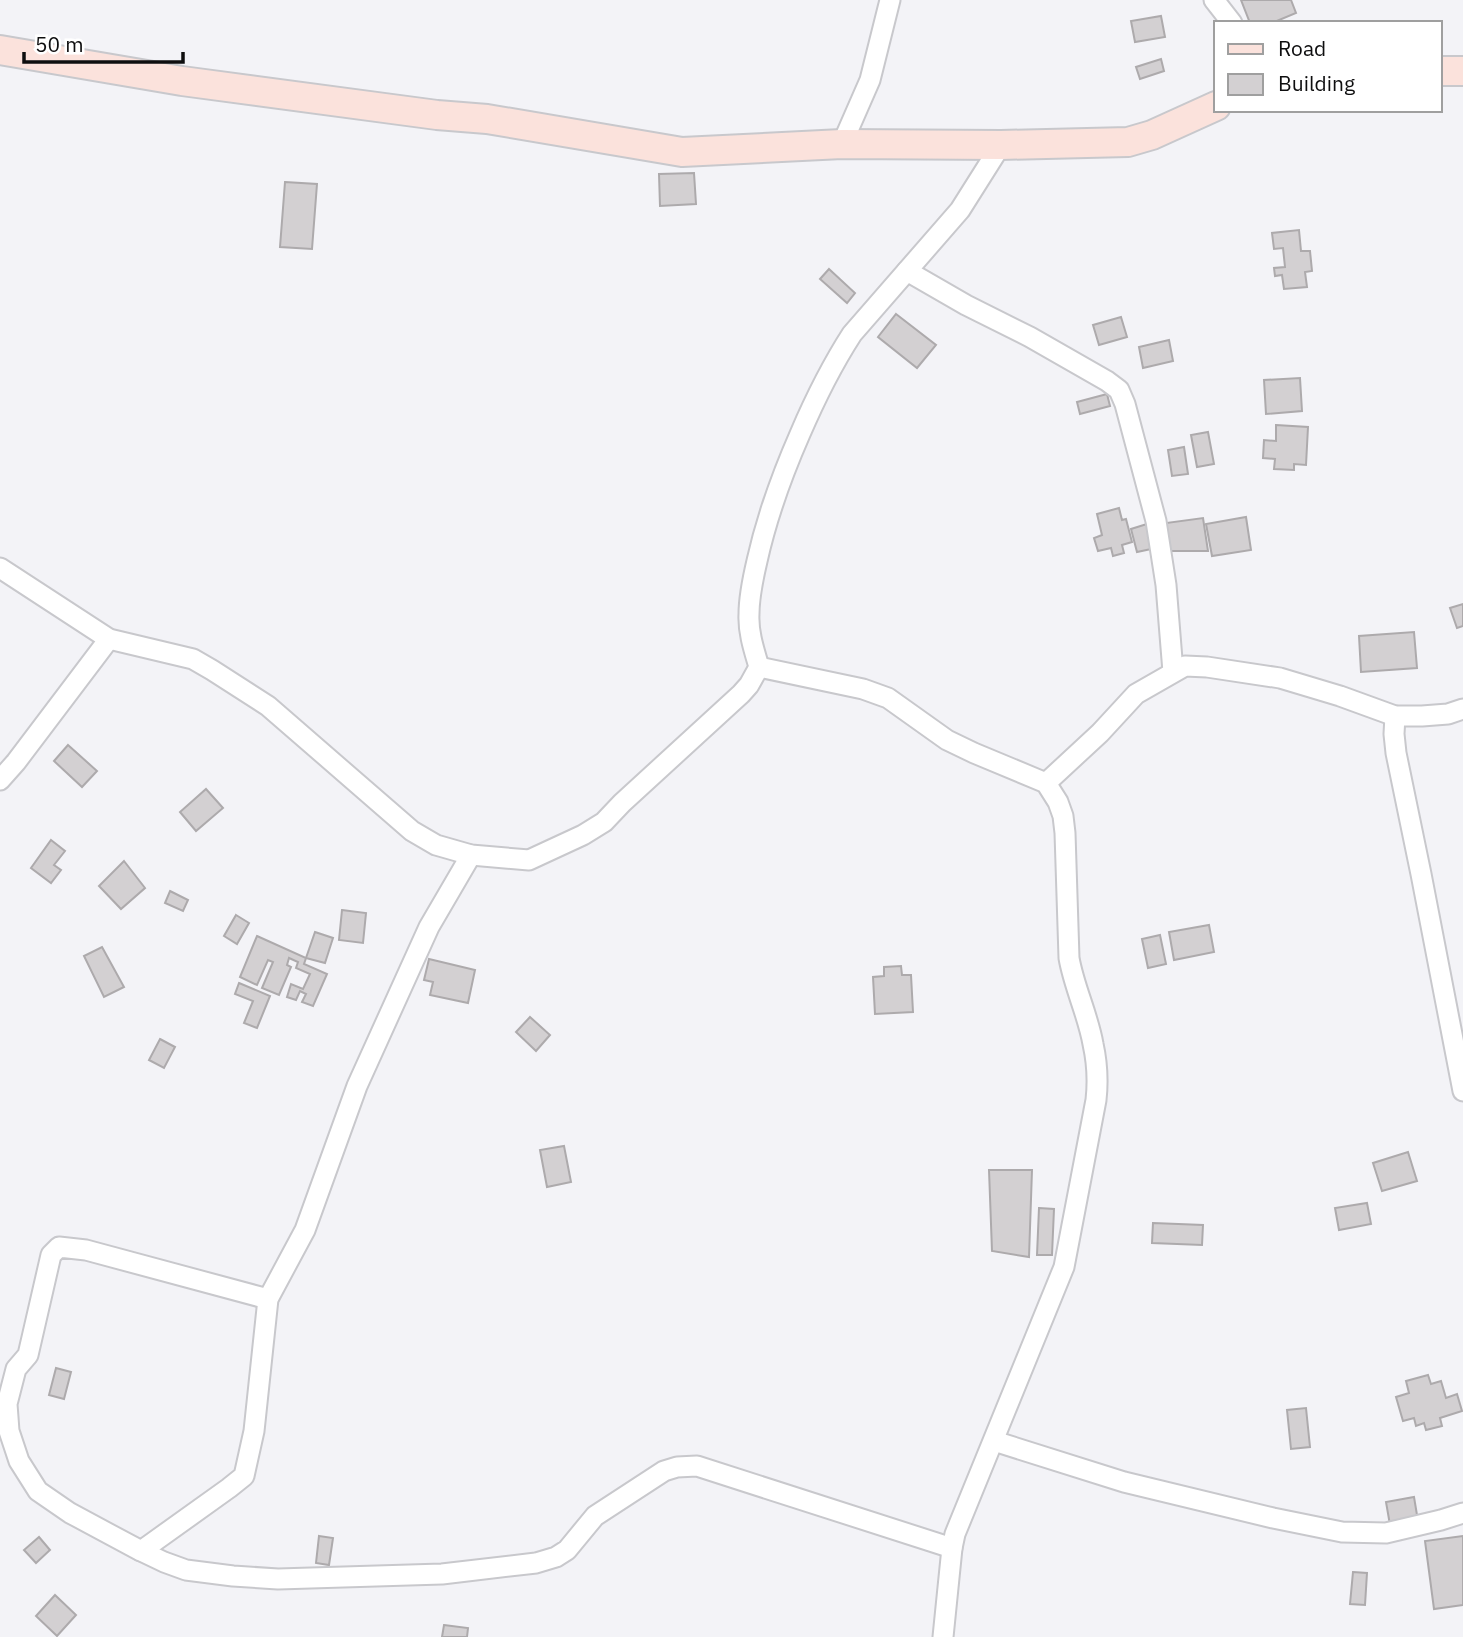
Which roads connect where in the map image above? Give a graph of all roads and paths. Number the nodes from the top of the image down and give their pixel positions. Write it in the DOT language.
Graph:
graph roads {
  1 [pos="890,0"];
  2 [pos="1214,0"];
  3 [pos="1230,21"];
  4 [pos="0,50"];
  5 [pos="1442,71"];
  6 [pos="1463,71"];
  7 [pos="1214,107"];
  8 [pos="842,144"];
  9 [pos="1001,145"];
  10 [pos="907,271"];
  11 [pos="0,568"];
  12 [pos="109,639"];
  13 [pos="759,667"];
  14 [pos="1173,672"];
  15 [pos="1463,709"];
  16 [pos="1395,716"];
  17 [pos="0,780"];
  18 [pos="1046,783"];
  19 [pos="471,855"];
  20 [pos="1463,1091"];
  21 [pos="268,1299"];
  22 [pos="994,1441"];
  23 [pos="1463,1513"];
  24 [pos="952,1548"];
  25 [pos="141,1551"];
  26 [pos="943,1637"];
  1 -- 8 [label="street"];
  2 -- 3 [label="street"];
  4 -- 8 [label="main road"];
  5 -- 6 [label="main road"];
  7 -- 9 [label="main road"];
  8 -- 9 [label="main road"];
  9 -- 10 [label="street"];
  10 -- 13 [label="street"];
  10 -- 14 [label="street"];
  11 -- 12 [label="street"];
  12 -- 17 [label="street"];
  12 -- 19 [label="street"];
  13 -- 18 [label="street"];
  13 -- 19 [label="street"];
  14 -- 16 [label="street"];
  14 -- 18 [label="street"];
  15 -- 16 [label="street"];
  16 -- 20 [label="street"];
  18 -- 22 [label="street"];
  19 -- 21 [label="street"];
  21 -- 25 [label="street"];
  21 -- 25 [label="street"];
  22 -- 23 [label="street"];
  22 -- 24 [label="street"];
  24 -- 25 [label="street"];
  24 -- 26 [label="street"];
}
